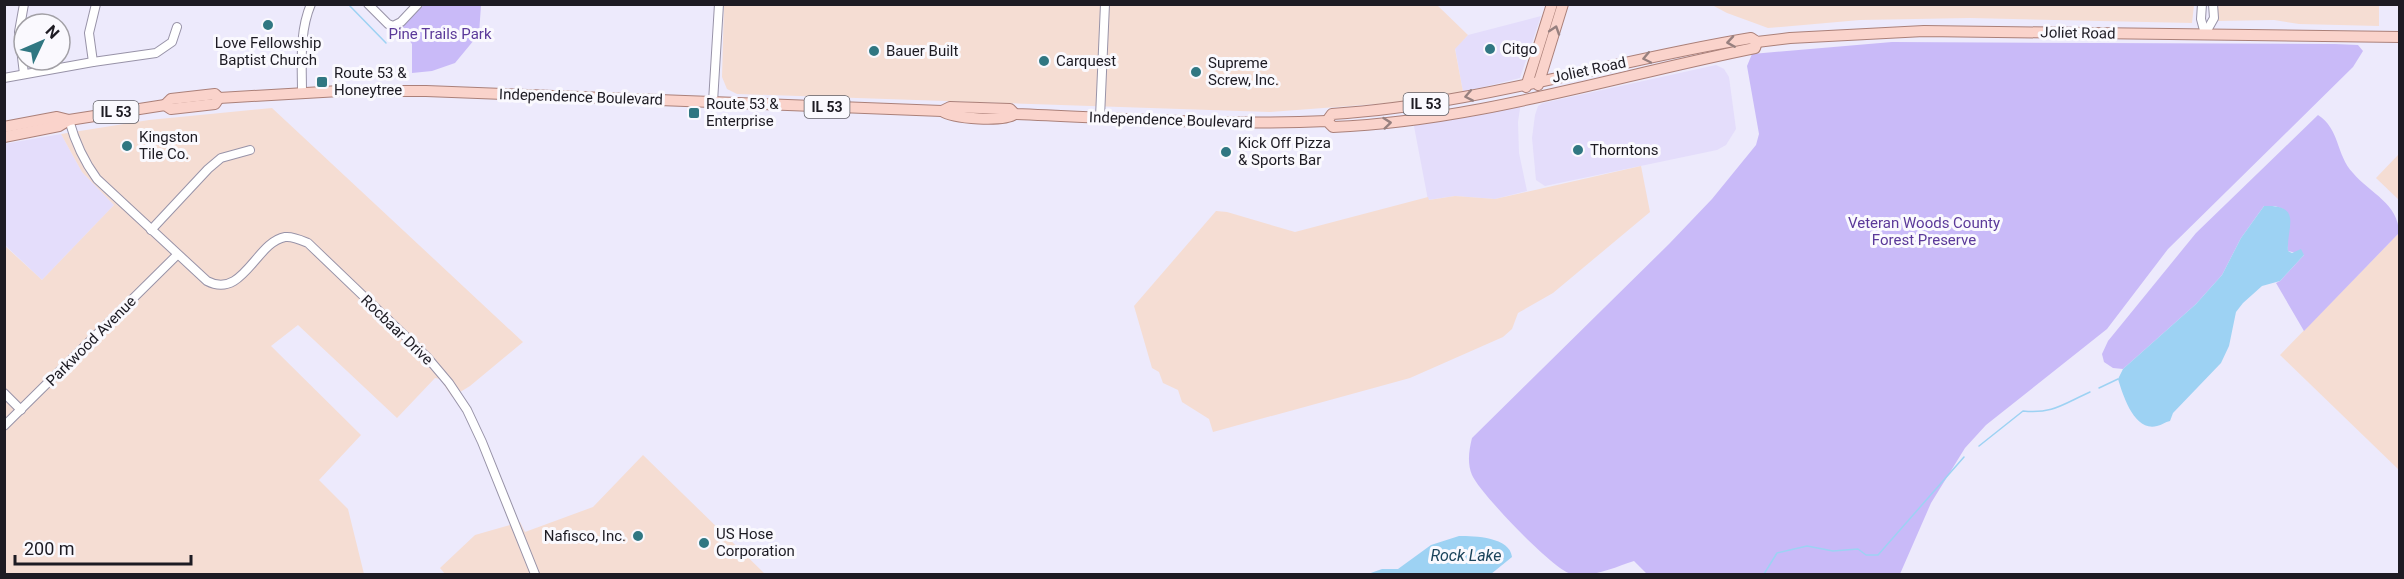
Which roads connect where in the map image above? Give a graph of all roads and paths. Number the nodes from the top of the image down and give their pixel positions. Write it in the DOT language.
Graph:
graph roads {
  1 [pos="24,4"];
  2 [pos="96,4"];
  3 [pos="311,4"];
  4 [pos="368,4"];
  5 [pos="418,4"];
  6 [pos="719,4"];
  7 [pos="1105,4"];
  8 [pos="1551,4"];
  9 [pos="1563,4"];
  10 [pos="2202,4"];
  11 [pos="2213,4"];
  12 [pos="177,27"];
  13 [pos="2205,34"];
  14 [pos="2400,37"];
  15 [pos="1757,42"];
  16 [pos="93,62"];
  17 [pos="24,74"];
  18 [pos="4,78"];
  19 [pos="1539,81"];
  20 [pos="1526,84"];
  21 [pos="302,93"];
  22 [pos="1535,97"];
  23 [pos="1523,99"];
  24 [pos="713,102"];
  25 [pos="1100,117"];
  26 [pos="69,120"];
  27 [pos="1327,121"];
  28 [pos="4,127"];
  29 [pos="4,137"];
  30 [pos="250,150"];
  31 [pos="151,230"];
  32 [pos="177,255"];
  33 [pos="4,393"];
  34 [pos="21,410"];
  35 [pos="4,426"];
  36 [pos="536,574"];
  1 -- 17 [label="street"];
  2 -- 16 [label="street"];
  3 -- 21 [label="street"];
  4 -- 5 [label="street"];
  6 -- 24 [label="street"];
  7 -- 25 [label="street"];
  8 -- 20 [label="main road"];
  19 -- 9 [label="main road, one-way"];
  10 -- 13 [label="street"];
  11 -- 13 [label="street"];
  12 -- 16 [label="street"];
  13 -- 14 [label="main road, Joliet Road"];
  13 -- 15 [label="main road, Joliet Road"];
  15 -- 19 [label="main road, Joliet Road, one-way"];
  15 -- 22 [label="main road, Joliet Road"];
  16 -- 17 [label="street"];
  17 -- 18 [label="street"];
  19 -- 20 [label="main road, Joliet Road"];
  19 -- 22 [label="main road"];
  20 -- 23 [label="main road"];
  20 -- 27 [label="main road, Independence Boulevard / IL 53, one-way"];
  21 -- 24 [label="main road, Independence Boulevard / IL 53"];
  21 -- 26 [label="main road, Independence Boulevard / IL 53"];
  22 -- 23 [label="main road, Independence Boulevard / IL 53"];
  27 -- 23 [label="main road, Independence Boulevard / IL 53, one-way"];
  24 -- 25 [label="main road, Independence Boulevard / IL 53"];
  25 -- 27 [label="main road, Independence Boulevard / IL 53"];
  26 -- 28 [label="main road, Independence Boulevard / IL 53"];
  26 -- 29 [label="main road, Independence Boulevard / IL 53"];
  26 -- 31 [label="street"];
  30 -- 31 [label="street"];
  31 -- 32 [label="street"];
  32 -- 34 [label="street, Parkwood Avenue"];
  32 -- 36 [label="street, Rocbaar Drive"];
  33 -- 34 [label="street"];
  34 -- 35 [label="street, Parkwood Avenue"];
}
